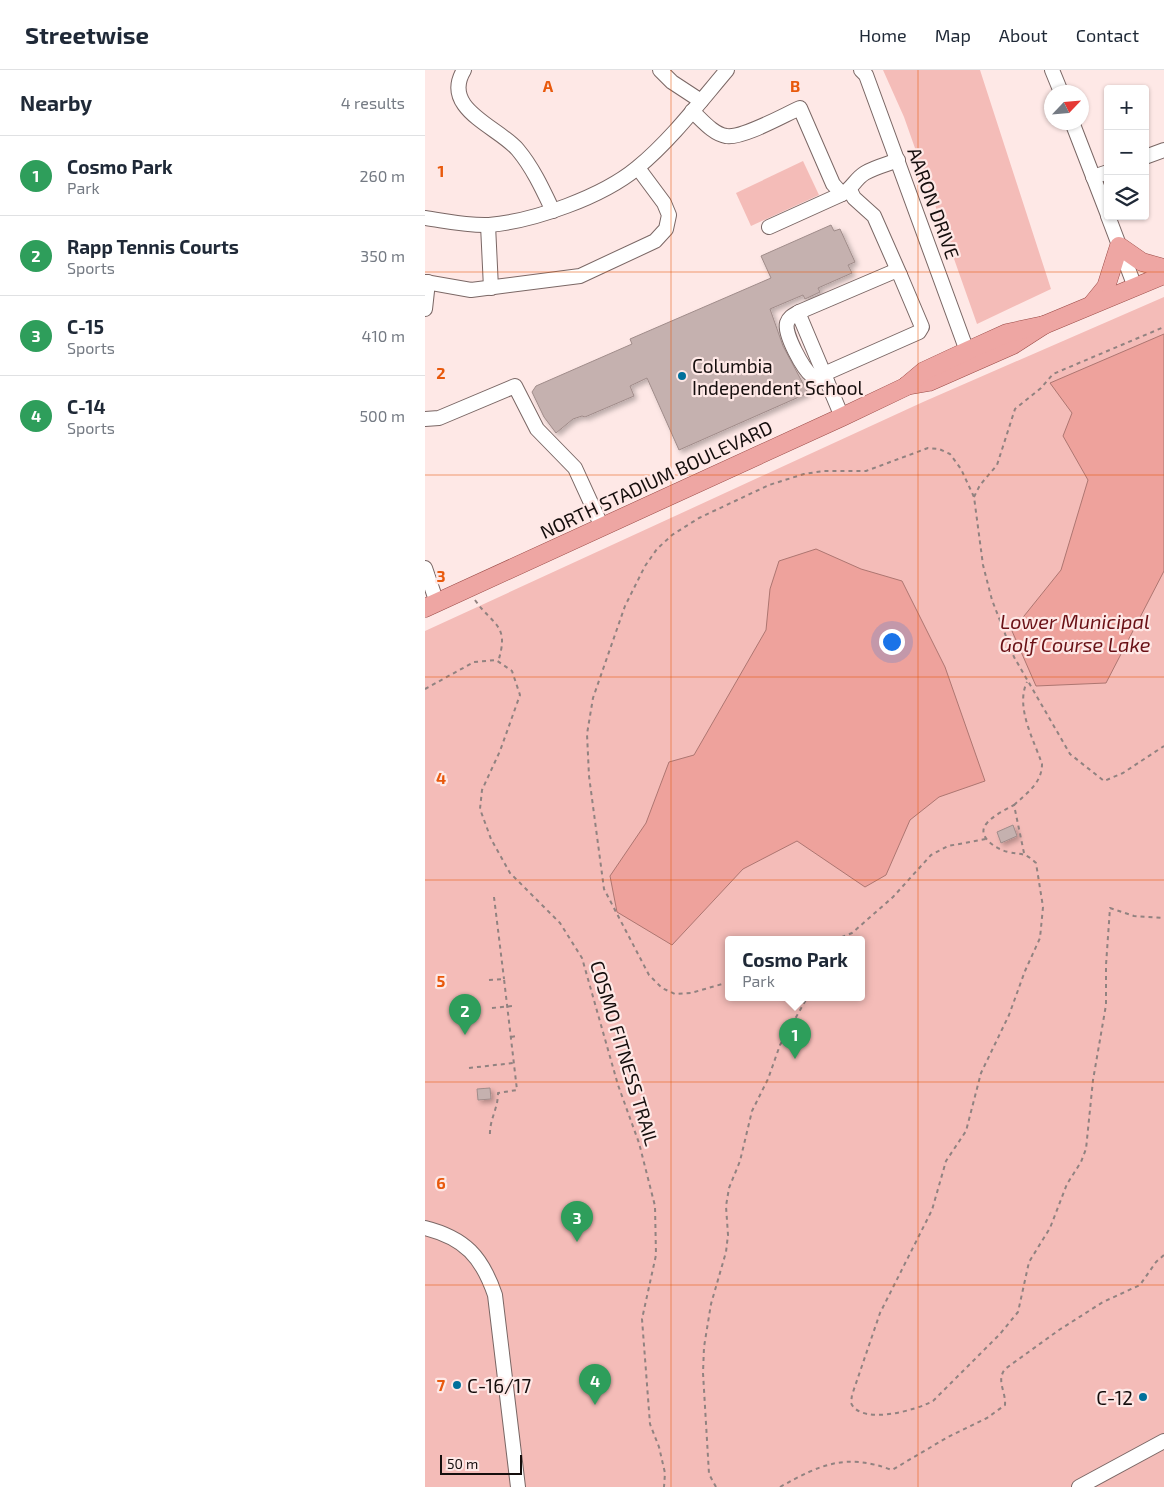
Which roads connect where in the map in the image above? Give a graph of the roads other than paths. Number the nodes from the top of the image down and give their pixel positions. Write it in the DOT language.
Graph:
graph roads {
  1 [pos="464,70"];
  2 [pos="660,70"];
  3 [pos="727,70"];
  4 [pos="861,70"];
  5 [pos="1052,70"];
  6 [pos="1058,85"];
  7 [pos="696,106"];
  8 [pos="1075,130"];
  9 [pos="1164,150"];
  10 [pos="1149,156"];
  11 [pos="898,160"];
  12 [pos="637,168"];
  13 [pos="1104,173"];
  14 [pos="1093,177"];
  15 [pos="846,192"];
  16 [pos="1104,206"];
  17 [pos="553,211"];
  18 [pos="425,218"];
  19 [pos="1109,220"];
  20 [pos="488,225"];
  21 [pos="769,227"];
  22 [pos="1119,246"];
  23 [pos="1164,268"];
  24 [pos="900,275"];
  25 [pos="1164,275"];
  26 [pos="427,282"];
  27 [pos="1135,287"];
  28 [pos="491,288"];
  29 [pos="1093,304"];
  30 [pos="425,309"];
  31 [pos="1044,325"];
  32 [pos="967,351"];
  33 [pos="825,378"];
  34 [pos="905,387"];
  35 [pos="841,417"];
  36 [pos="425,419"];
  37 [pos="602,527"];
  38 [pos="425,568"];
  39 [pos="431,605"];
  40 [pos="425,1228"];
  41 [pos="1164,1441"];
  42 [pos="518,1487"];
  43 [pos="1079,1487"];
  1 -- 17 [label="street"];
  2 -- 7 [label="street"];
  3 -- 7 [label="street"];
  4 -- 11 [label="street, AARON DRIVE"];
  5 -- 6 [label="street"];
  7 -- 12 [label="street"];
  7 -- 15 [label="street"];
  8 -- 14 [label="street"];
  9 -- 10 [label="street"];
  11 -- 15 [label="street"];
  11 -- 32 [label="street, AARON DRIVE"];
  12 -- 17 [label="street"];
  12 -- 28 [label="street"];
  13 -- 14 [label="street"];
  14 -- 16 [label="street"];
  15 -- 21 [label="street"];
  15 -- 24 [label="street"];
  17 -- 20 [label="street"];
  18 -- 20 [label="street"];
  19 -- 22 [label="street"];
  20 -- 28 [label="street"];
  22 -- 23 [label="main road"];
  22 -- 27 [label="street"];
  22 -- 29 [label="main road"];
  24 -- 33 [label="street"];
  24 -- 33 [label="street"];
  25 -- 27 [label="main road, NORTH STADIUM BOULEVARD"];
  26 -- 28 [label="street"];
  26 -- 30 [label="street"];
  27 -- 29 [label="main road, NORTH STADIUM BOULEVARD"];
  29 -- 31 [label="main road, NORTH STADIUM BOULEVARD"];
  31 -- 32 [label="main road, NORTH STADIUM BOULEVARD"];
  31 -- 34 [label="main road, NORTH STADIUM BOULEVARD"];
  32 -- 34 [label="main road, NORTH STADIUM BOULEVARD"];
  33 -- 35 [label="street"];
  34 -- 35 [label="main road, NORTH STADIUM BOULEVARD"];
  35 -- 37 [label="main road, NORTH STADIUM BOULEVARD"];
  36 -- 37 [label="street"];
  37 -- 39 [label="main road, NORTH STADIUM BOULEVARD"];
  38 -- 39 [label="street"];
  40 -- 42 [label="street"];
  41 -- 43 [label="street"];
}
